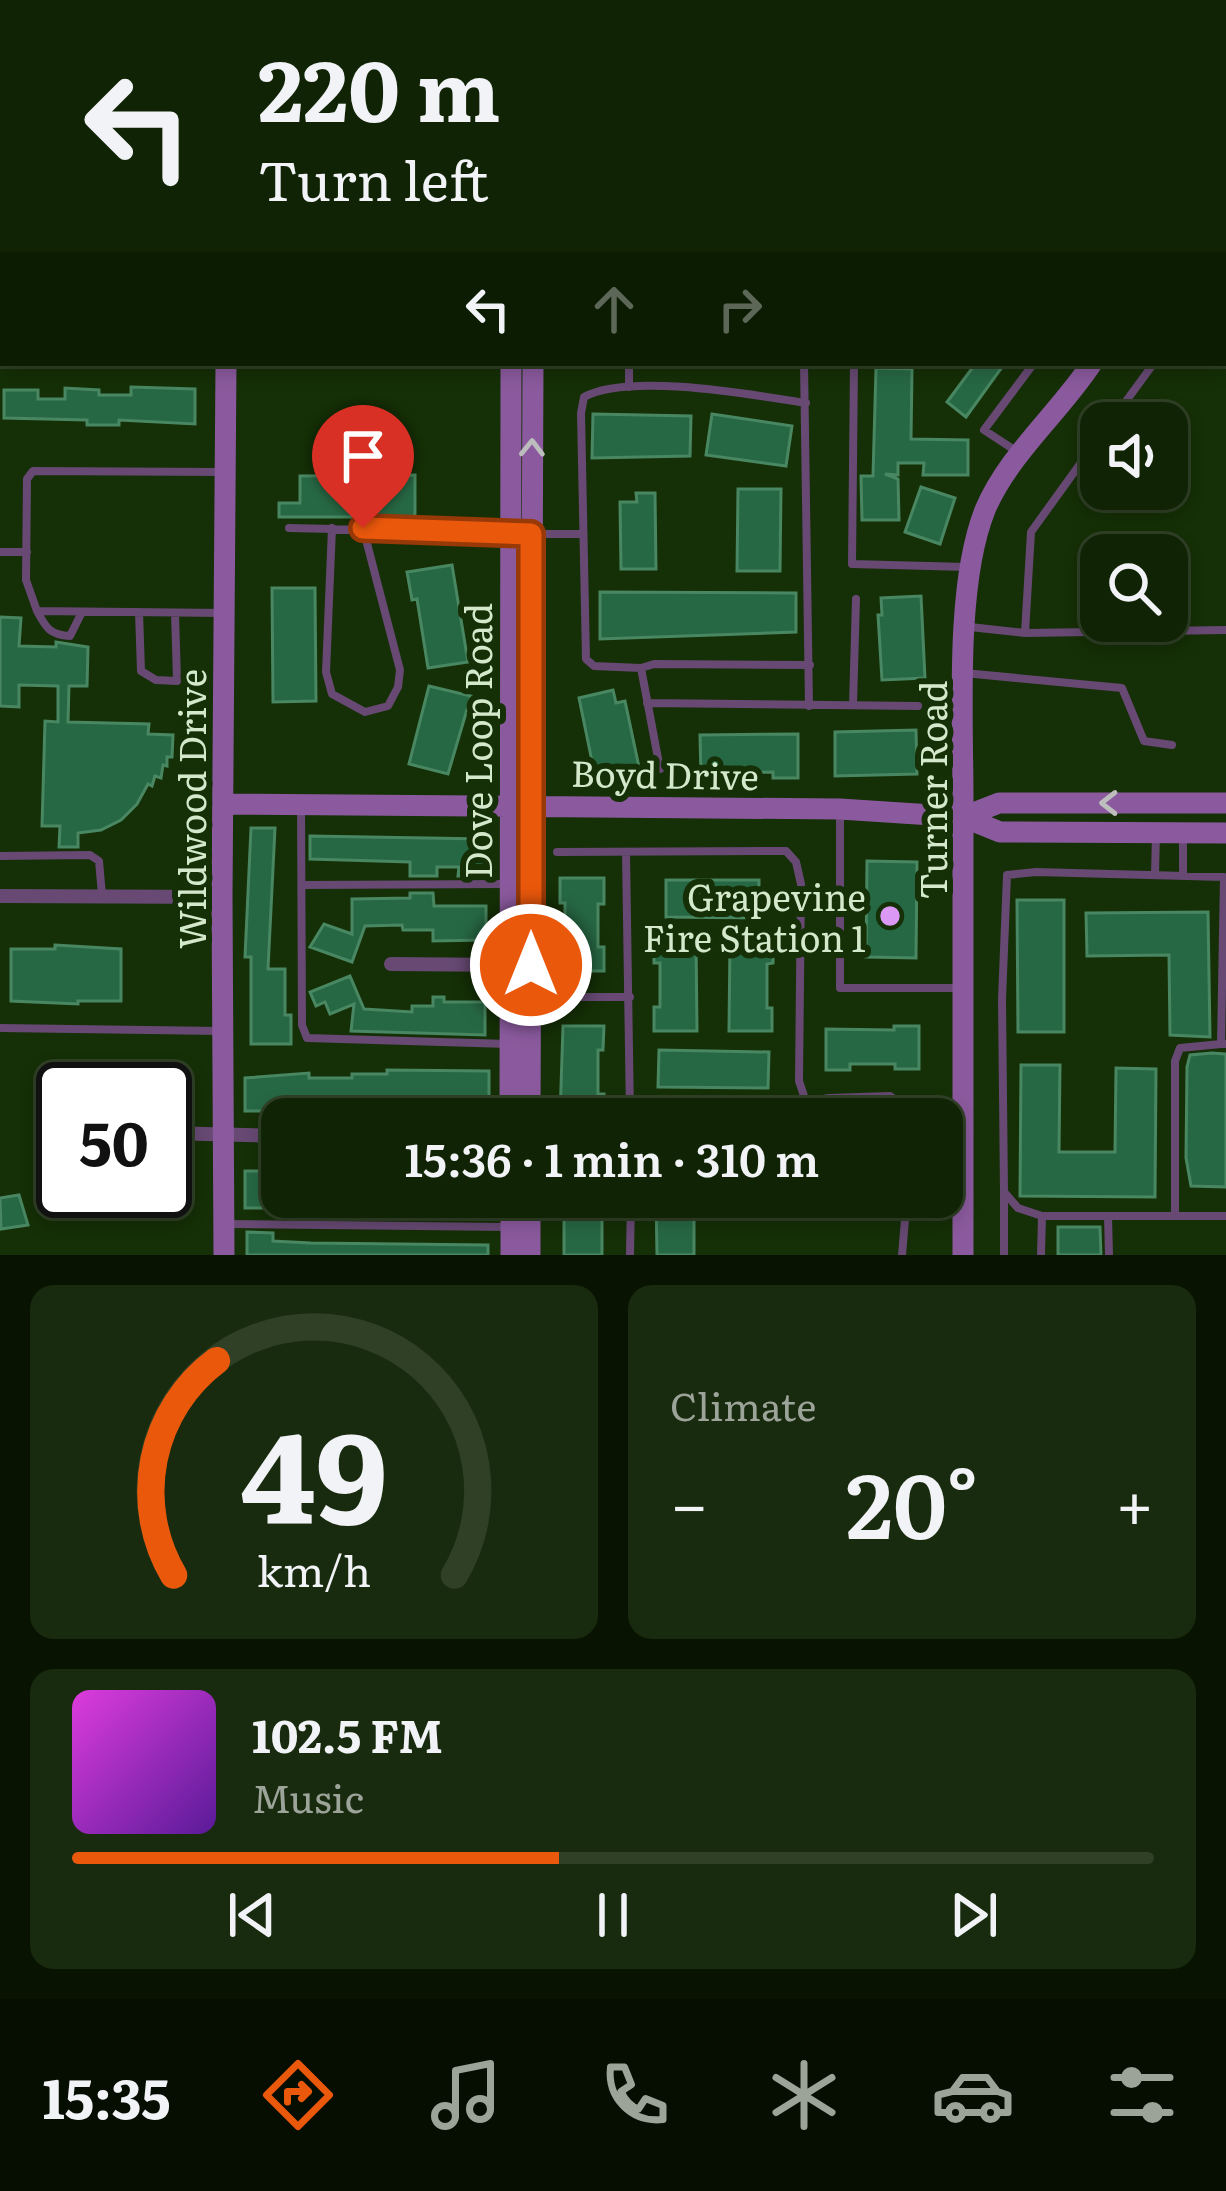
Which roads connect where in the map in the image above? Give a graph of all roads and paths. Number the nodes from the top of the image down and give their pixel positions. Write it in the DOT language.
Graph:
graph roads {
  1 [pos="226,366"];
  2 [pos="511,366"];
  3 [pos="533,366"];
  4 [pos="629,366"];
  5 [pos="804,366"];
  6 [pos="854,366"];
  7 [pos="1032,366"];
  8 [pos="1091,366"];
  9 [pos="1152,366"];
  10 [pos="629,387"];
  11 [pos="1125,402"];
  12 [pos="806,403"];
  13 [pos="1021,454"];
  14 [pos="1080,465"];
  15 [pos="225,472"];
  16 [pos="332,528"];
  17 [pos="363,528"];
  18 [pos="290,529"];
  19 [pos="521,533"];
  20 [pos="581,534"];
  21 [pos="0,552"];
  22 [pos="27,552"];
  23 [pos="970,567"];
  24 [pos="856,599"];
  25 [pos="37,611"];
  26 [pos="82,612"];
  27 [pos="140,612"];
  28 [pos="175,613"];
  29 [pos="224,613"];
  30 [pos="967,627"];
  31 [pos="1226,631"];
  32 [pos="1024,633"];
  33 [pos="810,665"];
  34 [pos="641,668"];
  35 [pos="964,673"];
  36 [pos="647,704"];
  37 [pos="854,705"];
  38 [pos="809,706"];
  39 [pos="918,706"];
  40 [pos="1172,745"];
  41 [pos="660,769"];
  42 [pos="1169,802"];
  43 [pos="1226,802"];
  44 [pos="222,805"];
  45 [pos="301,805"];
  46 [pos="520,805"];
  47 [pos="840,809"];
  48 [pos="963,818"];
  49 [pos="1156,832"];
  50 [pos="1183,832"];
  51 [pos="1226,833"];
  52 [pos="557,852"];
  53 [pos="626,854"];
  54 [pos="0,856"];
  55 [pos="1155,874"];
  56 [pos="1183,875"];
  57 [pos="508,884"];
  58 [pos="302,885"];
  59 [pos="0,896"];
  60 [pos="102,897"];
  61 [pos="221,897"];
  62 [pos="391,964"];
  63 [pos="509,965"];
  64 [pos="963,988"];
  65 [pos="558,997"];
  66 [pos="630,997"];
  67 [pos="0,1028"];
  68 [pos="223,1031"];
  69 [pos="509,1044"];
  70 [pos="1224,1044"];
  71 [pos="510,1098"];
  72 [pos="529,1098"];
  73 [pos="630,1098"];
  74 [pos="805,1098"];
  75 [pos="824,1098"];
  76 [pos="893,1098"];
  77 [pos="192,1133"];
  78 [pos="223,1133"];
  79 [pos="261,1135"];
  80 [pos="1004,1192"];
  81 [pos="1042,1216"];
  82 [pos="1108,1216"];
  83 [pos="1175,1216"];
  84 [pos="1226,1216"];
  85 [pos="511,1218"];
  86 [pos="530,1218"];
  87 [pos="631,1218"];
  88 [pos="905,1218"];
  89 [pos="223,1224"];
  90 [pos="511,1227"];
  91 [pos="224,1255"];
  92 [pos="512,1255"];
  93 [pos="530,1255"];
  94 [pos="630,1255"];
  95 [pos="902,1255"];
  96 [pos="963,1255"];
  97 [pos="1004,1255"];
  98 [pos="1041,1255"];
  99 [pos="1109,1255"];
  1 -- 15 [label="street, Wildwood Drive"];
  2 -- 19 [label="street, Dove Loop Road"];
  19 -- 3 [label="street, Dove Loop Road, one-way"];
  4 -- 10 [label="lane"];
  5 -- 12 [label="lane"];
  6 -- 23 [label="lane"];
  7 -- 13 [label="lane"];
  8 -- 13 [label="street, Turner Road"];
  9 -- 11 [label="lane"];
  10 -- 12 [label="lane"];
  10 -- 20 [label="lane"];
  12 -- 33 [label="lane"];
  13 -- 23 [label="street, Turner Road"];
  14 -- 32 [label="lane"];
  15 -- 22 [label="lane"];
  15 -- 29 [label="street, Wildwood Drive"];
  16 -- 17 [label="lane"];
  16 -- 17 [label="lane"];
  16 -- 18 [label="lane"];
  17 -- 19 [label="lane"];
  19 -- 20 [label="lane"];
  19 -- 46 [label="street, Dove Loop Road"];
  20 -- 34 [label="lane"];
  21 -- 22 [label="lane"];
  22 -- 25 [label="lane"];
  23 -- 30 [label="street, Turner Road"];
  24 -- 37 [label="lane"];
  25 -- 26 [label="lane"];
  25 -- 26 [label="lane"];
  26 -- 27 [label="lane"];
  27 -- 28 [label="lane"];
  27 -- 28 [label="lane"];
  28 -- 29 [label="lane"];
  29 -- 44 [label="street, Wildwood Drive"];
  30 -- 32 [label="lane"];
  30 -- 35 [label="street, Turner Road"];
  31 -- 32 [label="lane"];
  33 -- 34 [label="lane"];
  33 -- 38 [label="lane"];
  34 -- 36 [label="lane"];
  35 -- 40 [label="lane"];
  35 -- 48 [label="street, Turner Road"];
  36 -- 38 [label="lane"];
  36 -- 41 [label="lane"];
  37 -- 38 [label="lane"];
  37 -- 39 [label="lane"];
  42 -- 43 [label="street, Boyd Drive"];
  42 -- 48 [label="street, Boyd Drive, one-way"];
  42 -- 49 [label="street"];
  42 -- 50 [label="street"];
  44 -- 45 [label="street, Boyd Drive"];
  44 -- 61 [label="street, Wildwood Drive"];
  45 -- 46 [label="street, Boyd Drive"];
  45 -- 58 [label="lane"];
  46 -- 47 [label="street, Boyd Drive"];
  46 -- 57 [label="street, Dove Loop Road"];
  46 -- 72 [label="street, Dove Loop Road"];
  47 -- 48 [label="street, Boyd Drive"];
  47 -- 64 [label="lane"];
  48 -- 49 [label="street, Boyd Drive"];
  48 -- 64 [label="street, Turner Road"];
  49 -- 50 [label="street, Boyd Drive"];
  49 -- 55 [label="lane"];
  50 -- 51 [label="street, Boyd Drive"];
  50 -- 56 [label="lane"];
  52 -- 53 [label="lane"];
  53 -- 66 [label="lane"];
  53 -- 74 [label="lane"];
  54 -- 60 [label="lane"];
  55 -- 56 [label="lane"];
  55 -- 80 [label="lane"];
  56 -- 70 [label="lane"];
  57 -- 58 [label="lane"];
  57 -- 63 [label="street, Dove Loop Road"];
  58 -- 69 [label="lane"];
  59 -- 60 [label="street"];
  60 -- 61 [label="street"];
  61 -- 68 [label="street, Wildwood Drive"];
  62 -- 63 [label="street"];
  63 -- 69 [label="street, Dove Loop Road"];
  64 -- 96 [label="street, Turner Road"];
  65 -- 66 [label="lane"];
  66 -- 73 [label="lane"];
  67 -- 68 [label="lane"];
  68 -- 78 [label="street, Wildwood Drive"];
  69 -- 71 [label="street, Dove Loop Road"];
  70 -- 83 [label="lane"];
  75 -- 76 [label="lane"];
  77 -- 78 [label="street"];
  78 -- 79 [label="street"];
  78 -- 89 [label="street, Wildwood Drive"];
  80 -- 81 [label="lane"];
  80 -- 97 [label="lane"];
  81 -- 82 [label="lane"];
  81 -- 98 [label="lane"];
  82 -- 83 [label="lane"];
  82 -- 99 [label="lane"];
  83 -- 84 [label="lane"];
  85 -- 90 [label="street"];
  86 -- 93 [label="street"];
  87 -- 94 [label="lane"];
  88 -- 95 [label="lane"];
  89 -- 90 [label="lane"];
  89 -- 91 [label="street, Wildwood Drive"];
  90 -- 92 [label="street"];
}
